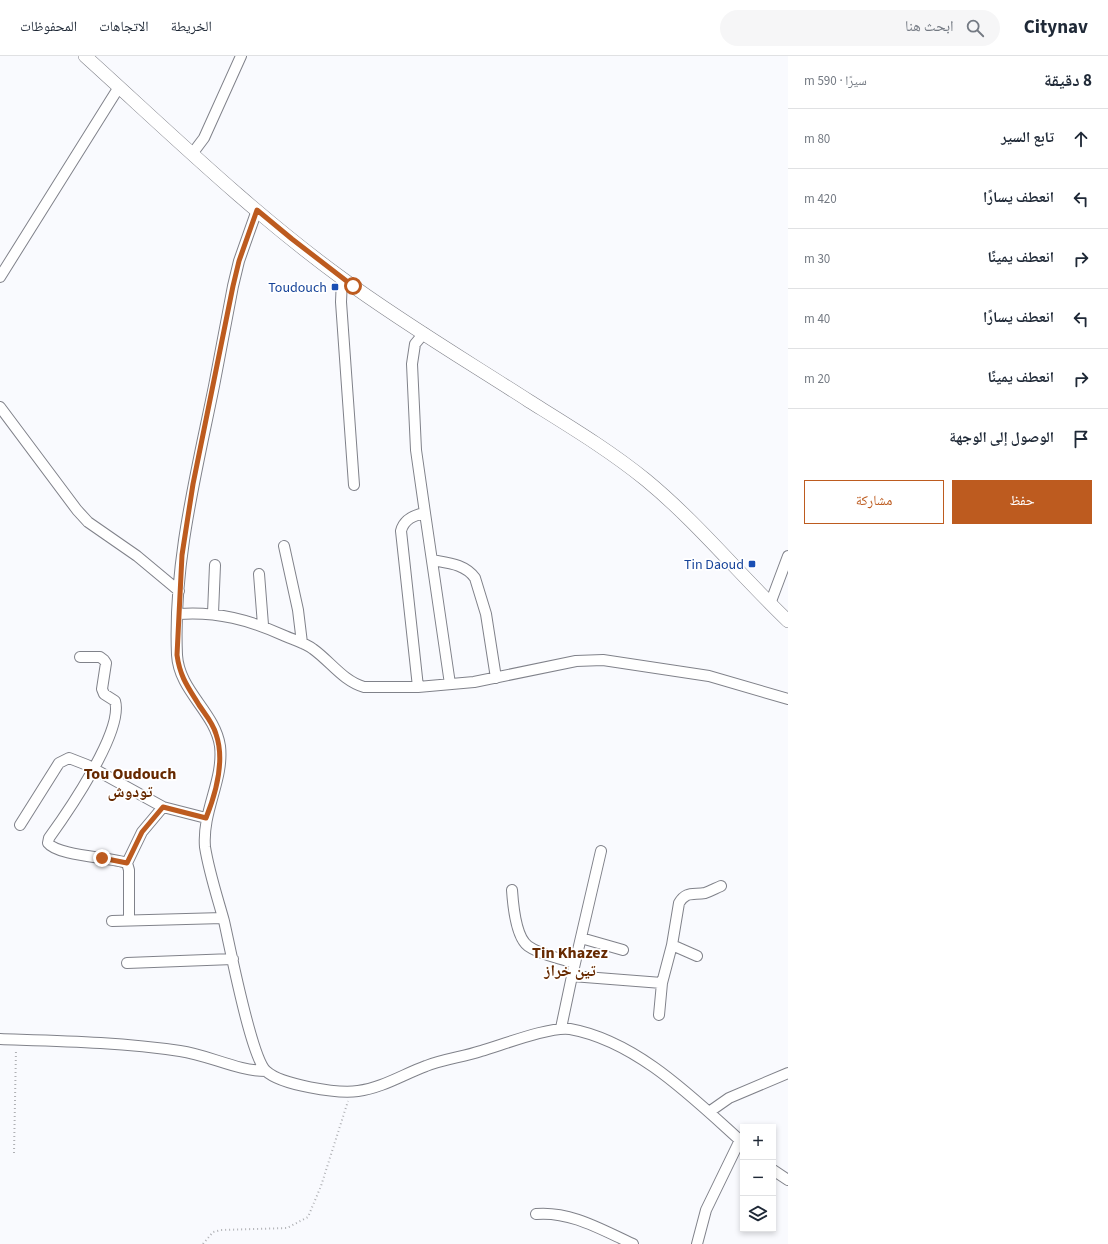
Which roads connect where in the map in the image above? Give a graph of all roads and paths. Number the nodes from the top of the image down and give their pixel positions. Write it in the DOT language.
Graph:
graph roads {
  1 [pos="85,56"];
  2 [pos="241,56"];
  3 [pos="119,87"];
  4 [pos="192,154"];
  5 [pos="257,210"];
  6 [pos="0,276"];
  7 [pos="342,279"];
  8 [pos="424,334"];
  9 [pos="0,407"];
  10 [pos="354,485"];
  11 [pos="425,513"];
  12 [pos="284,546"];
  13 [pos="788,556"];
  14 [pos="432,560"];
  15 [pos="215,565"];
  16 [pos="259,574"];
  17 [pos="179,591"];
  18 [pos="770,604"];
  19 [pos="213,613"];
  20 [pos="178,614"];
  21 [pos="788,621"];
  22 [pos="263,625"];
  23 [pos="302,643"];
  24 [pos="80,657"];
  25 [pos="496,678"];
  26 [pos="450,684"];
  27 [pos="418,687"];
  28 [pos="788,699"];
  29 [pos="94,769"];
  30 [pos="163,807"];
  31 [pos="206,818"];
  32 [pos="20,825"];
  33 [pos="601,851"];
  34 [pos="127,863"];
  35 [pos="721,886"];
  36 [pos="512,890"];
  37 [pos="223,918"];
  38 [pos="130,920"];
  39 [pos="112,921"];
  40 [pos="581,938"];
  41 [pos="672,945"];
  42 [pos="623,950"];
  43 [pos="697,956"];
  44 [pos="233,959"];
  45 [pos="127,963"];
  46 [pos="574,963"];
  47 [pos="572,976"];
  48 [pos="662,983"];
  49 [pos="659,1015"];
  50 [pos="561,1028"];
  51 [pos="0,1039"];
  52 [pos="16,1040"];
  53 [pos="266,1071"];
  54 [pos="788,1073"];
  55 [pos="350,1092"];
  56 [pos="709,1112"];
  57 [pos="740,1140"];
  58 [pos="740,1146"];
  59 [pos="14,1153"];
  60 [pos="776,1172"];
  61 [pos="788,1180"];
  62 [pos="536,1214"];
  63 [pos="203,1244"];
  64 [pos="633,1244"];
  65 [pos="697,1244"];
  1 -- 3 [label="main road"];
  2 -- 4 [label="street"];
  3 -- 4 [label="main road"];
  3 -- 6 [label="street"];
  4 -- 5 [label="main road"];
  5 -- 7 [label="main road"];
  5 -- 17 [label="street"];
  7 -- 8 [label="main road"];
  7 -- 10 [label="street"];
  8 -- 11 [label="street"];
  8 -- 18 [label="main road"];
  9 -- 17 [label="street"];
  11 -- 14 [label="street"];
  11 -- 27 [label="street"];
  12 -- 23 [label="street"];
  13 -- 18 [label="street"];
  14 -- 25 [label="street"];
  14 -- 26 [label="street"];
  15 -- 19 [label="street"];
  16 -- 22 [label="street"];
  17 -- 20 [label="street"];
  18 -- 21 [label="main road"];
  19 -- 20 [label="street"];
  19 -- 22 [label="street"];
  20 -- 31 [label="street"];
  22 -- 23 [label="street"];
  23 -- 27 [label="street"];
  24 -- 29 [label="street"];
  25 -- 26 [label="street"];
  25 -- 28 [label="street"];
  26 -- 27 [label="street"];
  29 -- 30 [label="street"];
  29 -- 32 [label="street"];
  29 -- 34 [label="street"];
  30 -- 31 [label="street"];
  30 -- 34 [label="street"];
  31 -- 37 [label="street"];
  33 -- 40 [label="street"];
  34 -- 38 [label="street"];
  35 -- 41 [label="street"];
  36 -- 46 [label="street"];
  37 -- 38 [label="street"];
  37 -- 44 [label="street"];
  38 -- 39 [label="street"];
  40 -- 42 [label="street"];
  40 -- 46 [label="street"];
  41 -- 43 [label="street"];
  41 -- 48 [label="street"];
  44 -- 45 [label="street"];
  44 -- 53 [label="street"];
  46 -- 47 [label="street"];
  47 -- 48 [label="street"];
  47 -- 50 [label="street"];
  48 -- 49 [label="street"];
  50 -- 55 [label="street"];
  50 -- 56 [label="street"];
  51 -- 52 [label="street"];
  52 -- 53 [label="street"];
  52 -- 59 [label="path"];
  53 -- 55 [label="street"];
  54 -- 56 [label="street"];
  55 -- 63 [label="path"];
  56 -- 57 [label="street"];
  58 -- 65 [label="street"];
  60 -- 61 [label="street"];
  62 -- 64 [label="street"];
}
